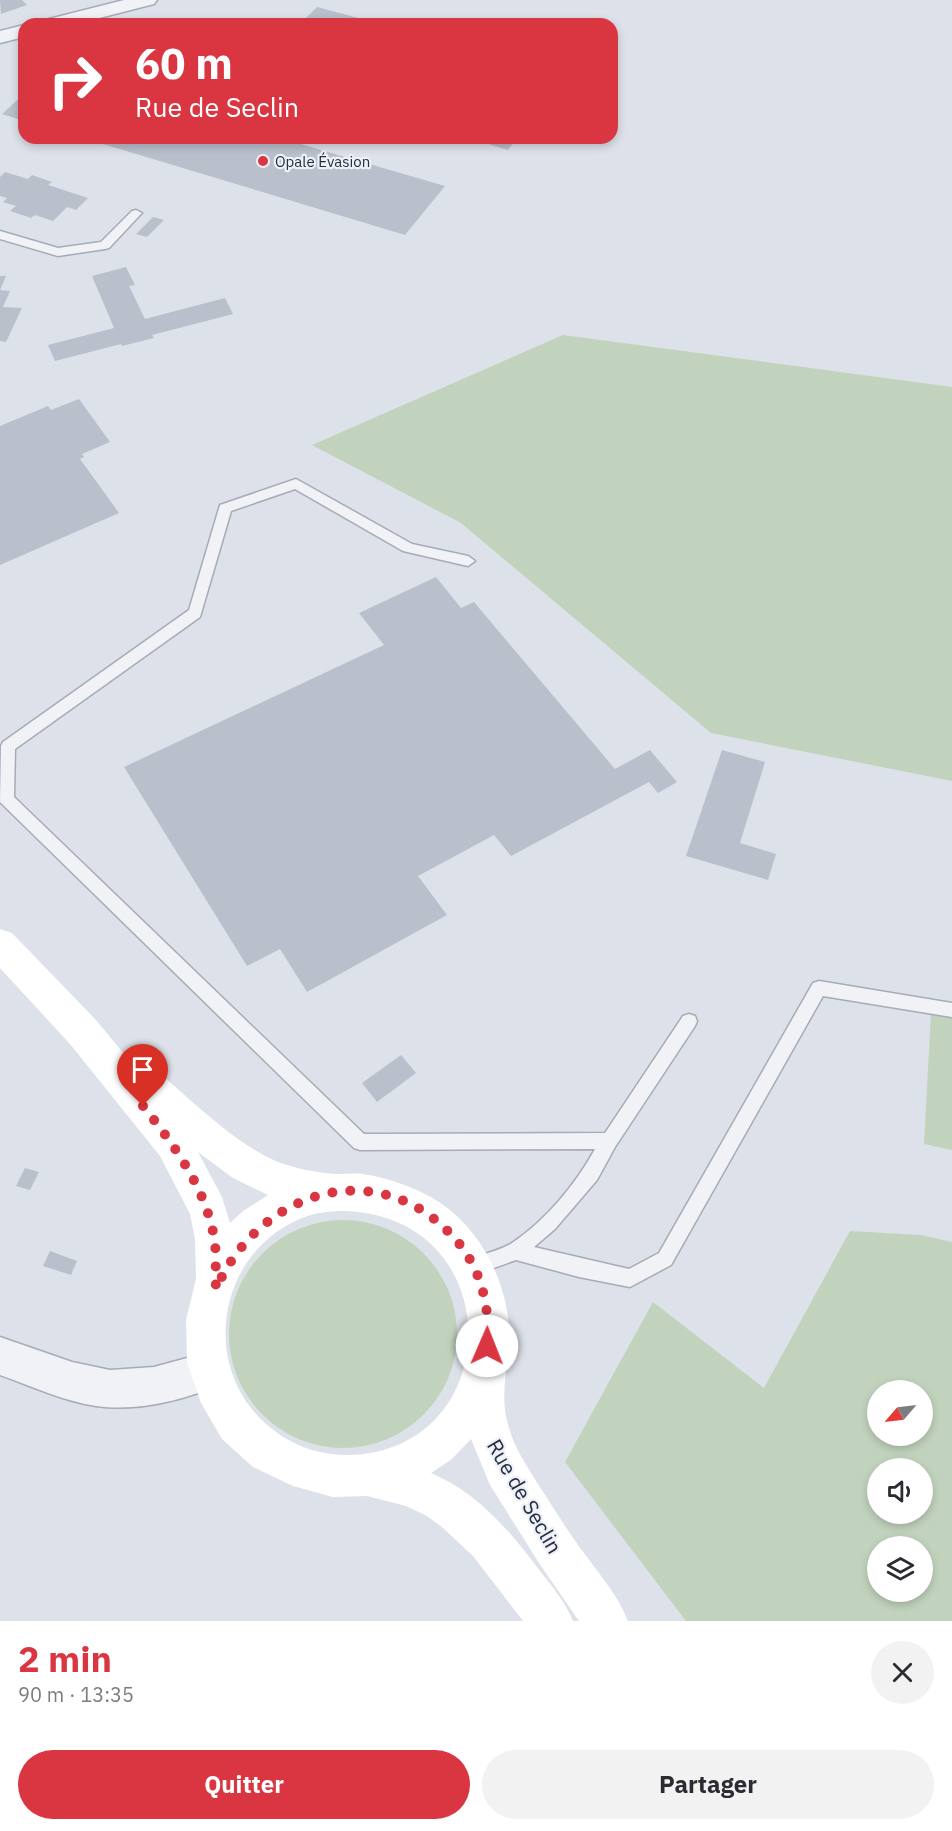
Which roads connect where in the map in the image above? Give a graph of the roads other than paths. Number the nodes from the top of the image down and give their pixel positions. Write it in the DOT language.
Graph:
graph roads {
  1 [pos="147,0"];
  2 [pos="76,18"];
  3 [pos="18,32"];
  4 [pos="0,37"];
  5 [pos="136,213"];
  6 [pos="0,235"];
  7 [pos="468,561"];
  8 [pos="0,944"];
  9 [pos="952,1010"];
  10 [pos="689,1021"];
  11 [pos="83,1032"];
  12 [pos="609,1141"];
  13 [pos="337,1192"];
  14 [pos="516,1251"];
  15 [pos="474,1266"];
  16 [pos="216,1289"];
  17 [pos="0,1356"];
  18 [pos="485,1358"];
  19 [pos="209,1371"];
  20 [pos="368,1475"];
  21 [pos="551,1621"];
  22 [pos="606,1621"];
  1 -- 2 [label="street"];
  3 -- 4 [label="street"];
  5 -- 6 [label="lane"];
  7 -- 12 [label="lane"];
  8 -- 11 [label="main road"];
  9 -- 14 [label="lane"];
  10 -- 12 [label="lane"];
  11 -- 13 [label="main road"];
  11 -- 16 [label="main road"];
  12 -- 14 [label="lane"];
  13 -- 15 [label="main road"];
  13 -- 16 [label="main road"];
  14 -- 15 [label="lane"];
  15 -- 18 [label="main road"];
  16 -- 19 [label="main road"];
  17 -- 19 [label="street"];
  18 -- 20 [label="main road"];
  18 -- 22 [label="main road, Rue de Seclin"];
  19 -- 20 [label="main road"];
  20 -- 21 [label="main road"];
}
